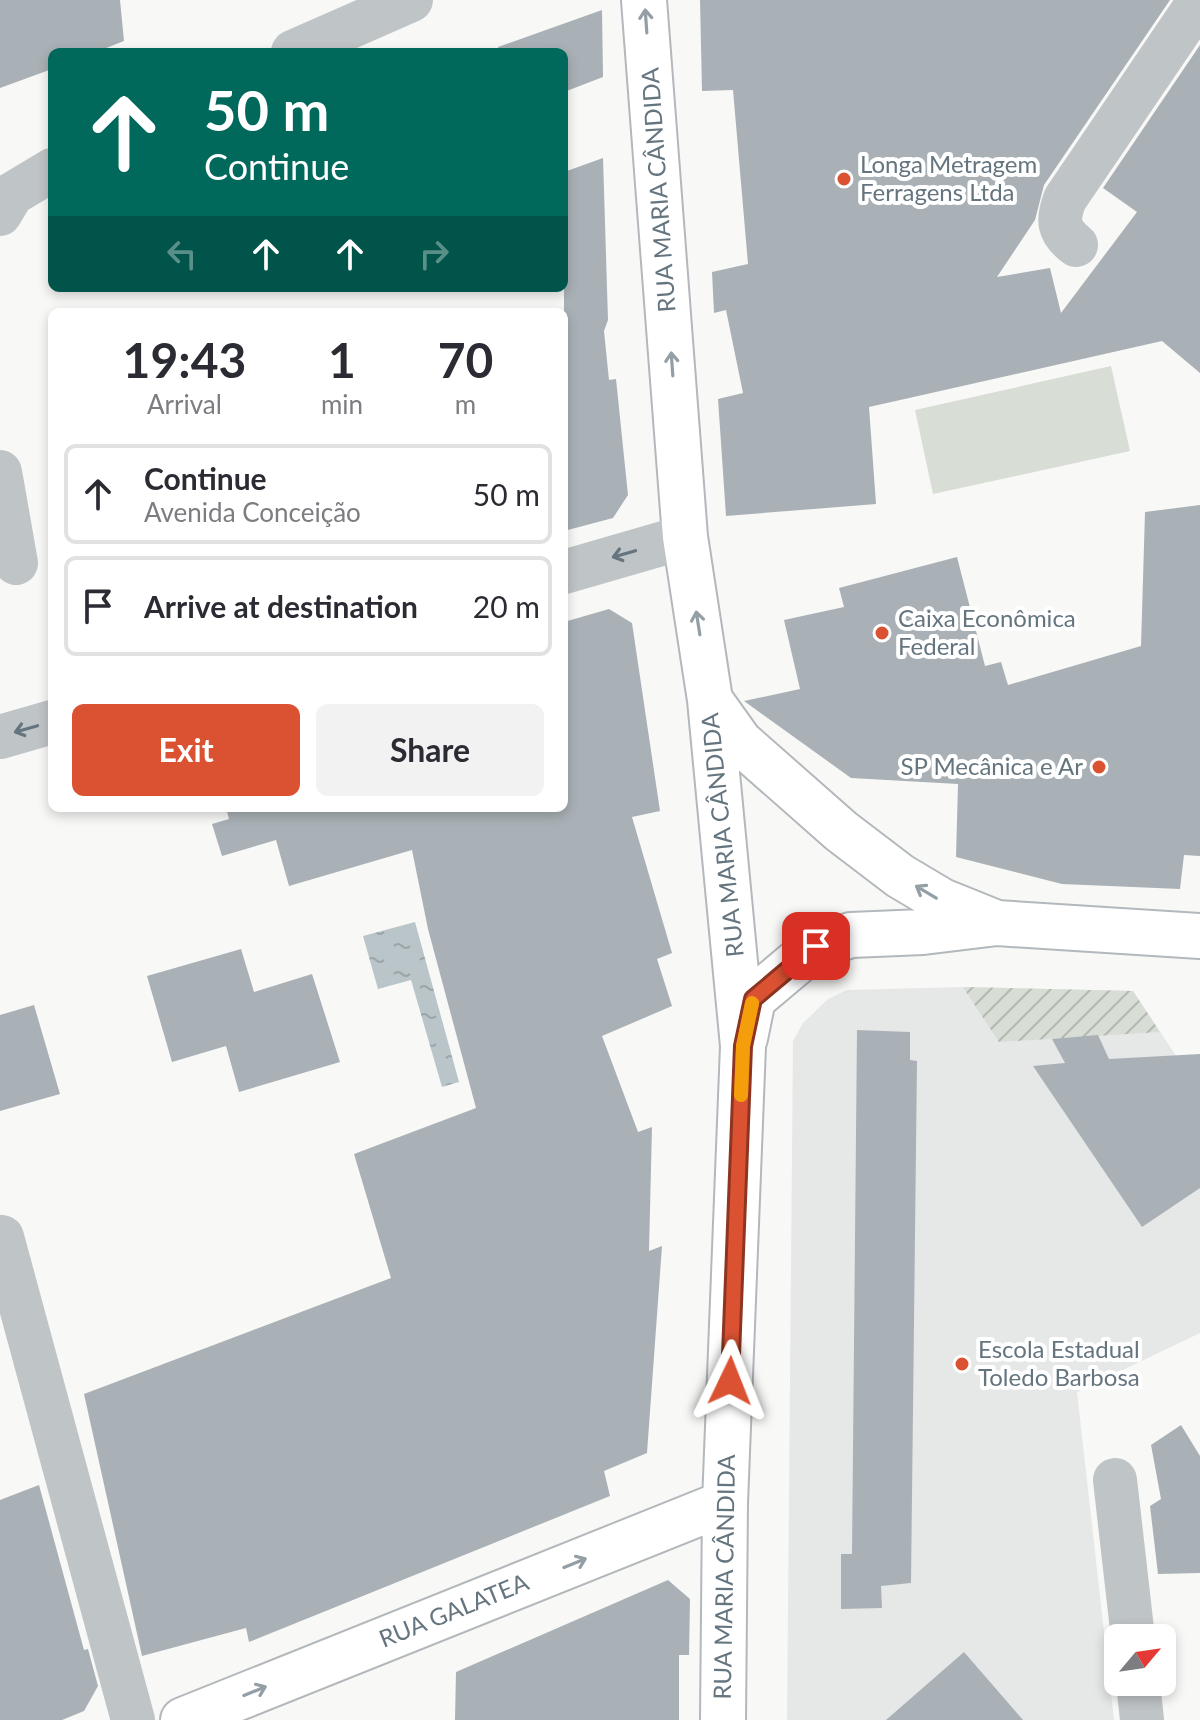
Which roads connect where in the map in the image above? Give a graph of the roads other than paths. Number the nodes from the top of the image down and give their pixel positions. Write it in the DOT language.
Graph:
graph roads {
  1 [pos="411,0"];
  2 [pos="644,0"];
  3 [pos="1200,0"];
  4 [pos="302,48"];
  5 [pos="48,172"];
  6 [pos="0,214"];
  7 [pos="1076,245"];
  8 [pos="0,472"];
  9 [pos="685,537"];
  10 [pos="16,563"];
  11 [pos="568,571"];
  12 [pos="710,700"];
  13 [pos="48,723"];
  14 [pos="0,737"];
  15 [pos="997,923"];
  16 [pos="1200,936"];
  17 [pos="743,1046"];
  18 [pos="2,1237"];
  19 [pos="1115,1480"];
  20 [pos="725,1503"];
  21 [pos="1131,1624"];
  22 [pos="1139,1696"];
  23 [pos="133,1720"];
  24 [pos="183,1720"];
  25 [pos="723,1720"];
  26 [pos="1142,1720"];
  1 -- 4 [label="street"];
  9 -- 2 [label="main road, RUA MARIA CÂNDIDA, one-way"];
  3 -- 7 [label="street"];
  5 -- 6 [label="street"];
  8 -- 10 [label="street"];
  9 -- 11 [label="street, one-way"];
  12 -- 9 [label="main road, RUA MARIA CÂNDIDA, one-way"];
  15 -- 12 [label="main road, one-way"];
  12 -- 17 [label="main road, RUA MARIA CÂNDIDA"];
  13 -- 14 [label="street, one-way"];
  15 -- 16 [label="main road"];
  15 -- 17 [label="main road"];
  17 -- 20 [label="main road, RUA MARIA CÂNDIDA"];
  18 -- 23 [label="street"];
  19 -- 21 [label="street"];
  24 -- 20 [label="main road, RUA GALATEA, one-way"];
  20 -- 25 [label="main road, RUA MARIA CÂNDIDA"];
  22 -- 26 [label="street"];
}
